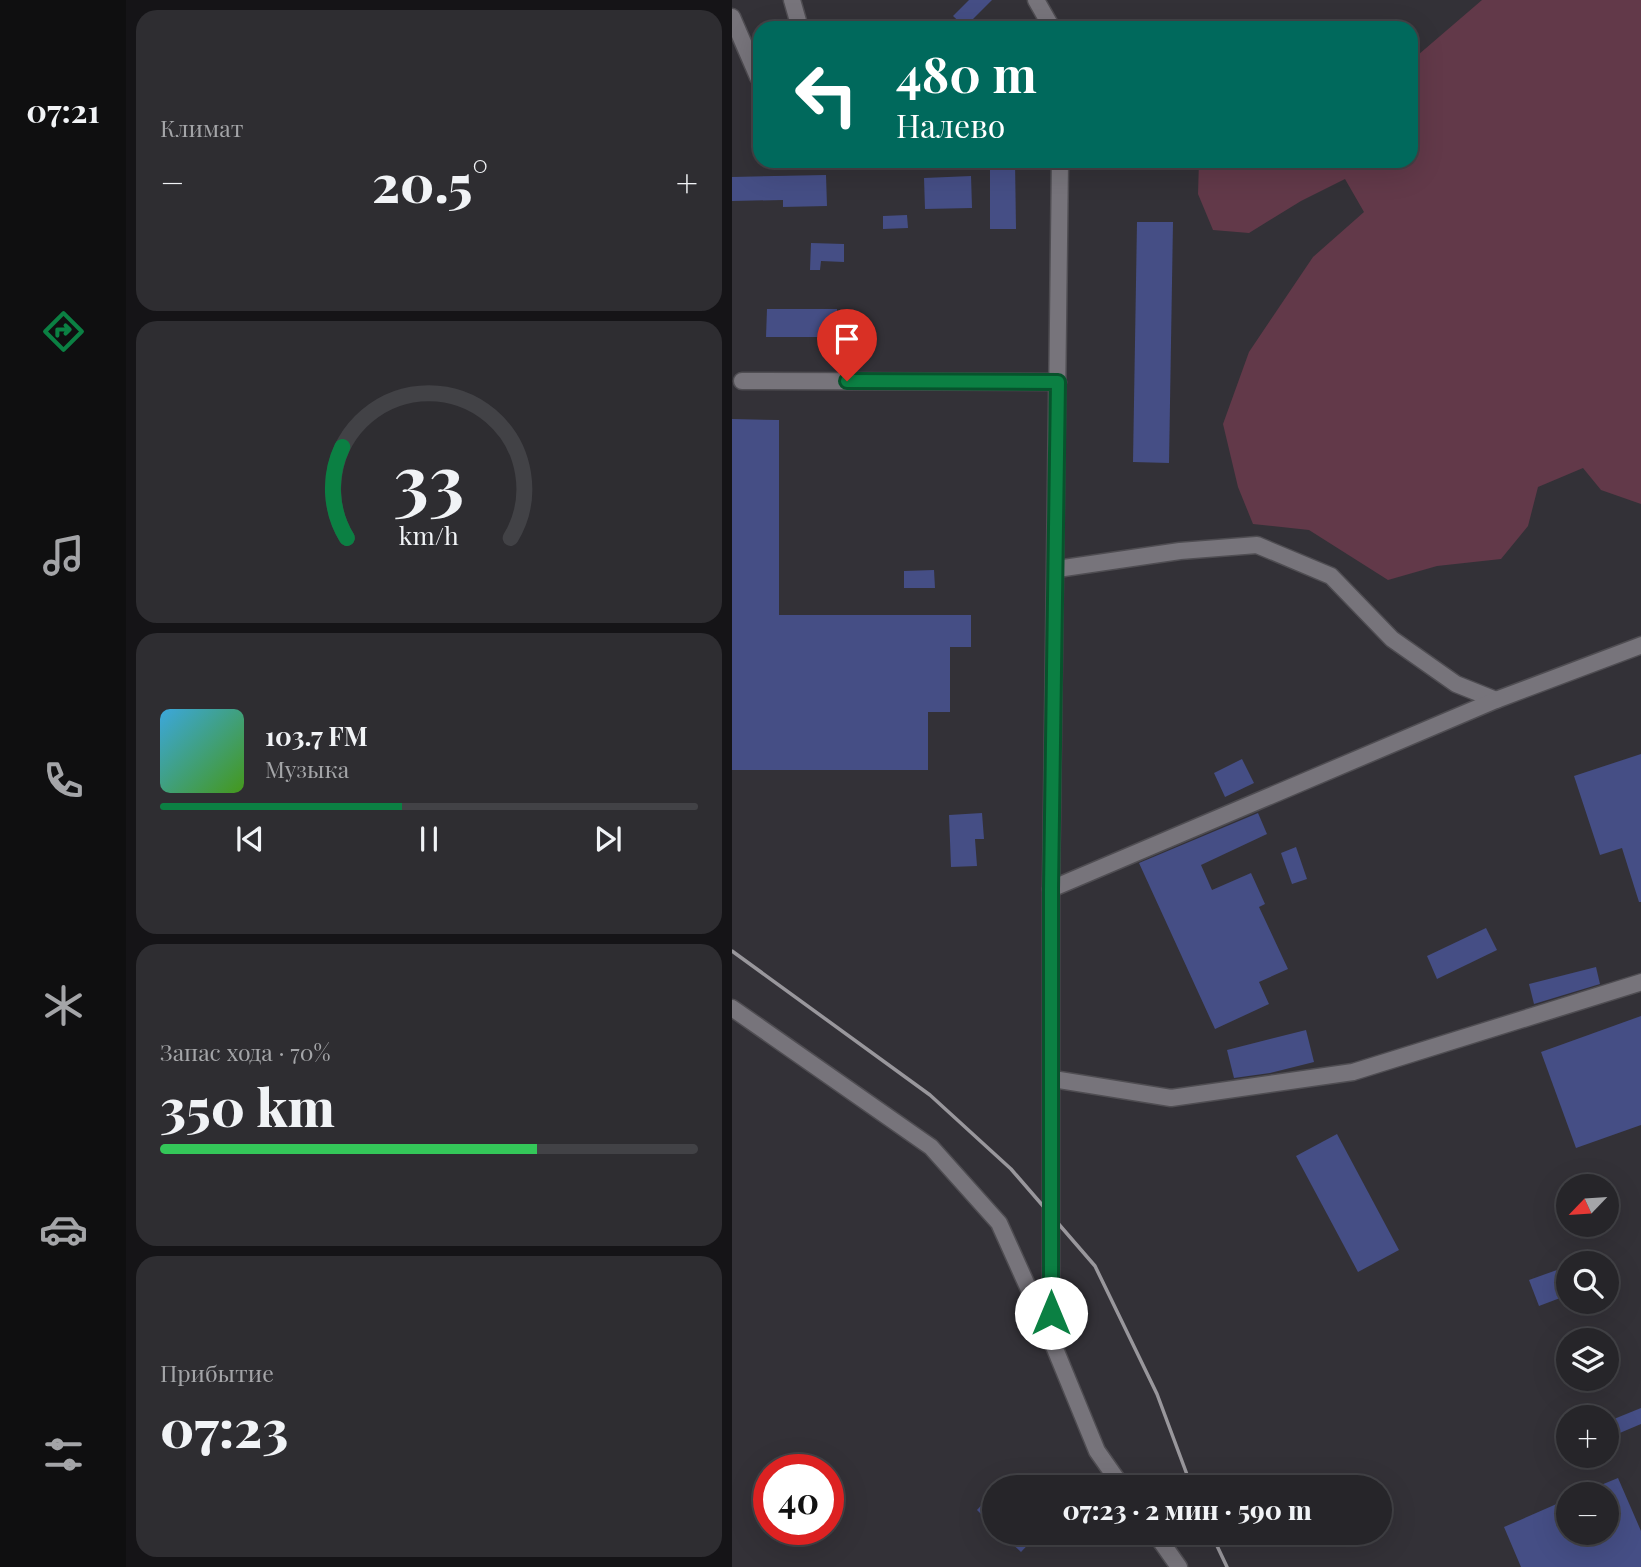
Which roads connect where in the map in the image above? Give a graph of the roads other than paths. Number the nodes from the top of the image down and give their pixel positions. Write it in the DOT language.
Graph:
graph roads {
  1 [pos="792,0"];
  2 [pos="1036,0"];
  3 [pos="732,17"];
  4 [pos="798,21"];
  5 [pos="1048,21"];
  6 [pos="753,65"];
  7 [pos="1060,168"];
  8 [pos="742,381"];
  9 [pos="1058,382"];
  10 [pos="1057,569"];
  11 [pos="1641,645"];
  12 [pos="1496,700"];
  13 [pos="1051,889"];
  14 [pos="1641,982"];
  15 [pos="732,1008"];
  16 [pos="1053,1079"];
  17 [pos="1051,1339"];
  18 [pos="1114,1475"];
  19 [pos="1163,1545"];
  20 [pos="1179,1567"];
  1 -- 4 [label="street"];
  2 -- 5 [label="street"];
  3 -- 6 [label="street"];
  7 -- 9 [label="street"];
  8 -- 9 [label="street"];
  9 -- 10 [label="street"];
  10 -- 12 [label="street"];
  10 -- 13 [label="street"];
  11 -- 12 [label="street"];
  12 -- 13 [label="street"];
  13 -- 16 [label="street"];
  14 -- 16 [label="street"];
  15 -- 17 [label="street"];
  16 -- 17 [label="street"];
  17 -- 18 [label="street"];
  19 -- 20 [label="street"];
}
